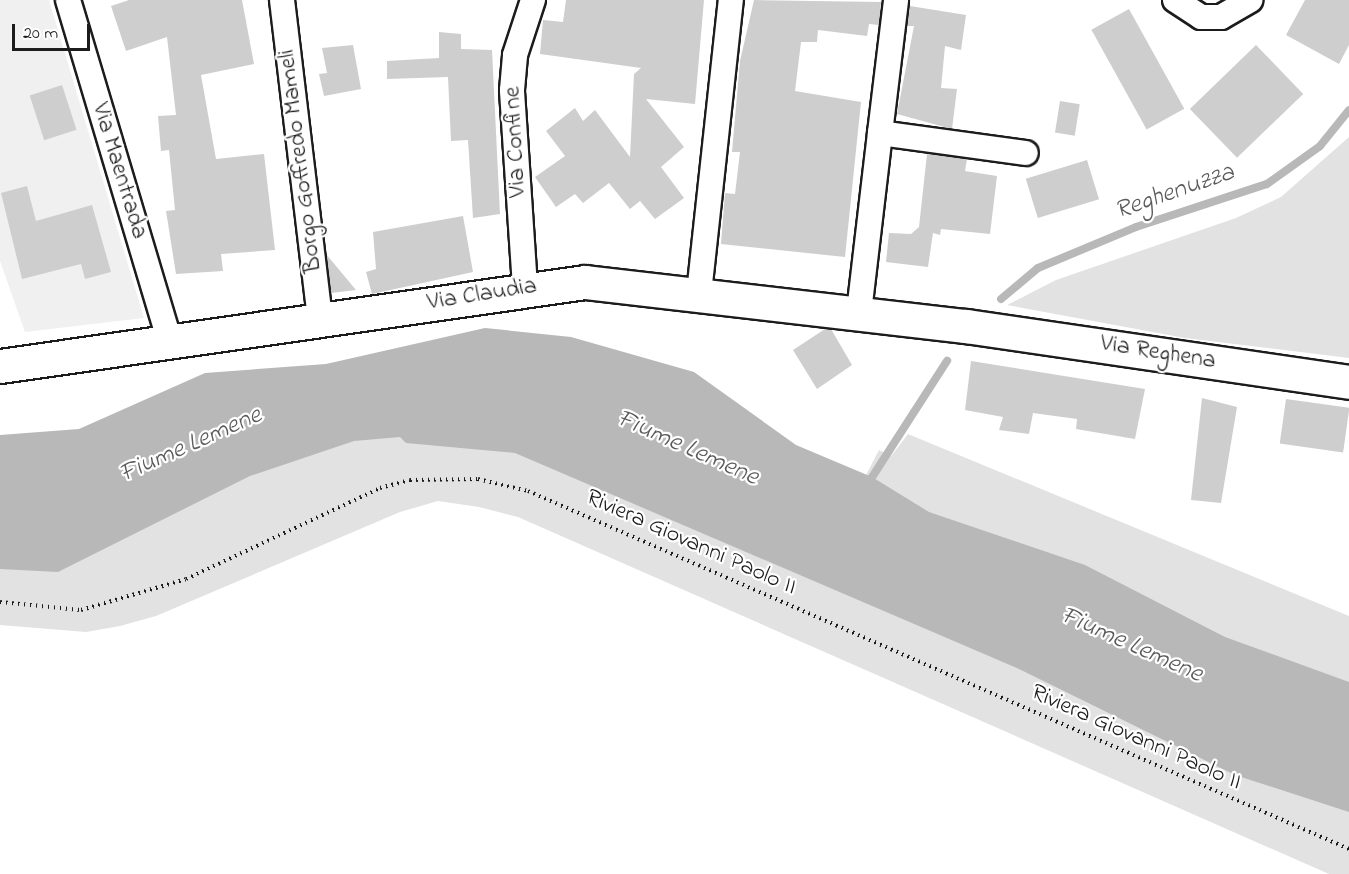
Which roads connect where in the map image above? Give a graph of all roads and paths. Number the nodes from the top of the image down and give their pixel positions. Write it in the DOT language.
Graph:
graph roads {
  1 [pos="68,0"];
  2 [pos="282,0"];
  3 [pos="533,0"];
  4 [pos="731,0"];
  5 [pos="896,0"];
  6 [pos="1175,0"];
  7 [pos="1250,0"];
  8 [pos="880,133"];
  9 [pos="1026,153"];
  10 [pos="525,287"];
  11 [pos="699,293"];
  12 [pos="859,312"];
  13 [pos="320,321"];
  14 [pos="966,326"];
  15 [pos="170,343"];
  16 [pos="0,366"];
  17 [pos="1349,382"];
  18 [pos="0,602"];
  19 [pos="1349,849"];
  1 -- 15 [label="street, Via Maentrada"];
  2 -- 13 [label="street, Borgo Goffredo Mameli"];
  3 -- 10 [label="street, Via Confine"];
  4 -- 11 [label="street"];
  5 -- 8 [label="street"];
  6 -- 7 [label="street"];
  8 -- 9 [label="street"];
  8 -- 12 [label="street"];
  10 -- 11 [label="street, Via Claudia"];
  10 -- 13 [label="street, Via Claudia"];
  11 -- 12 [label="street, Via Claudia"];
  12 -- 14 [label="street, Via Claudia"];
  13 -- 15 [label="street, Via Claudia"];
  14 -- 17 [label="street, Via Reghena"];
  15 -- 16 [label="street, Via Claudia"];
  18 -- 19 [label="path, Riviera Giovanni Paolo II"];
}
